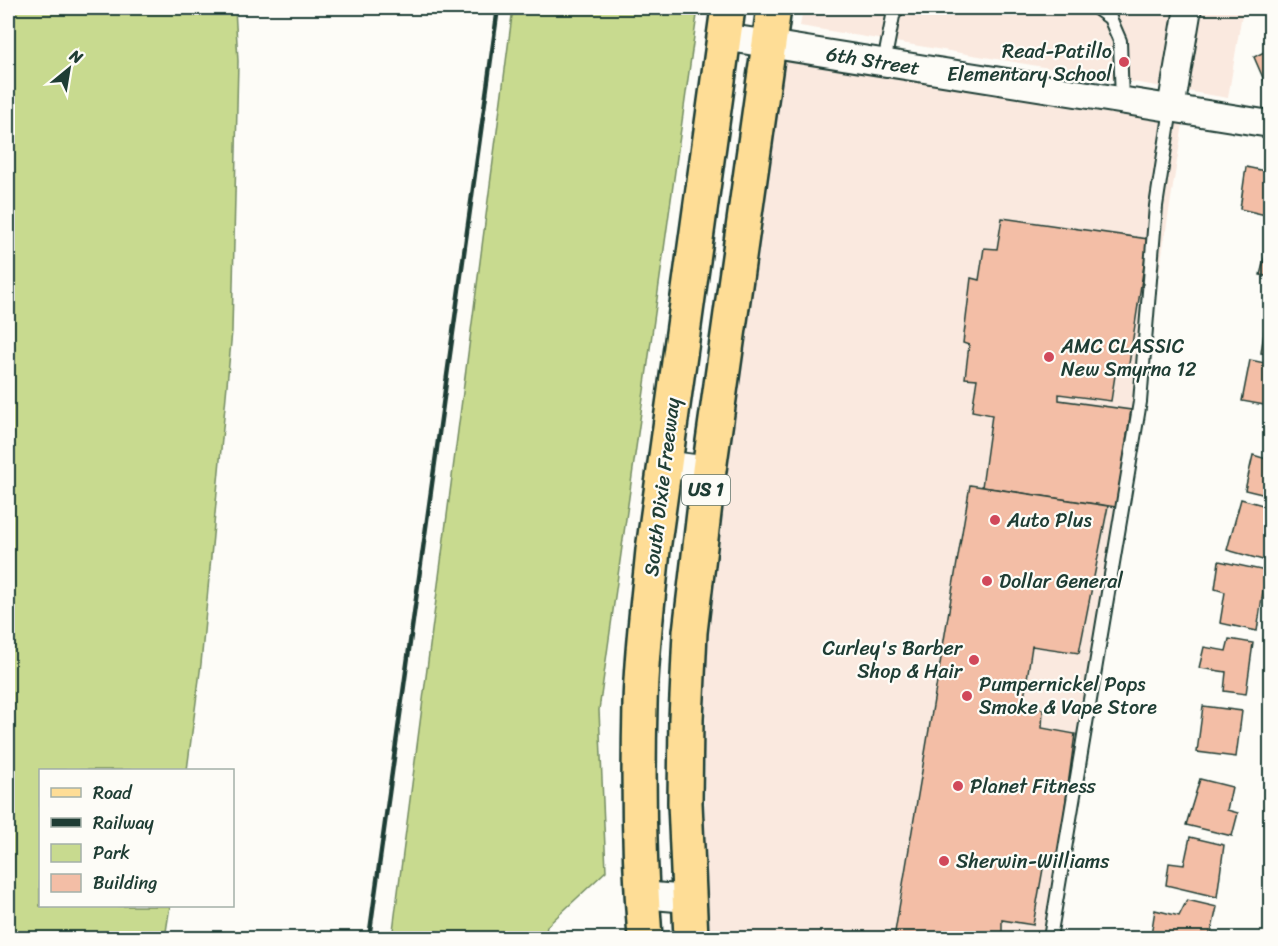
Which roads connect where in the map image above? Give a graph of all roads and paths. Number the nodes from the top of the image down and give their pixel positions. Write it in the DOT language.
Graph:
graph roads {
  1 [pos="774,8"];
  2 [pos="898,8"];
  3 [pos="1096,8"];
  4 [pos="1188,8"];
  5 [pos="726,22"];
  6 [pos="768,45"];
  7 [pos="884,63"];
  8 [pos="1122,102"];
  9 [pos="1171,110"];
  10 [pos="1270,124"];
  11 [pos="664,464"];
  12 [pos="709,470"];
  13 [pos="642,895"];
  14 [pos="688,899"];
  15 [pos="645,939"];
  16 [pos="691,939"];
  17 [pos="1050,939"];
  1 -- 6 [label="main road, US 1"];
  2 -- 7 [label="lane"];
  3 -- 8 [label="lane"];
  4 -- 9 [label="street"];
  5 -- 6 [label="street, 6th Street"];
  5 -- 11 [label="main road, South Dixie Freeway / US 1"];
  6 -- 7 [label="street, 6th Street"];
  6 -- 12 [label="main road, US 1"];
  7 -- 8 [label="street, 6th Street"];
  8 -- 9 [label="street, 6th Street"];
  9 -- 10 [label="street, 6th Street"];
  9 -- 17 [label="lane"];
  11 -- 12 [label="street"];
  11 -- 13 [label="main road, South Dixie Freeway / US 1"];
  12 -- 14 [label="main road, US 1"];
  13 -- 14 [label="street"];
  13 -- 15 [label="main road, South Dixie Freeway / US 1"];
  14 -- 16 [label="main road, US 1"];
}
